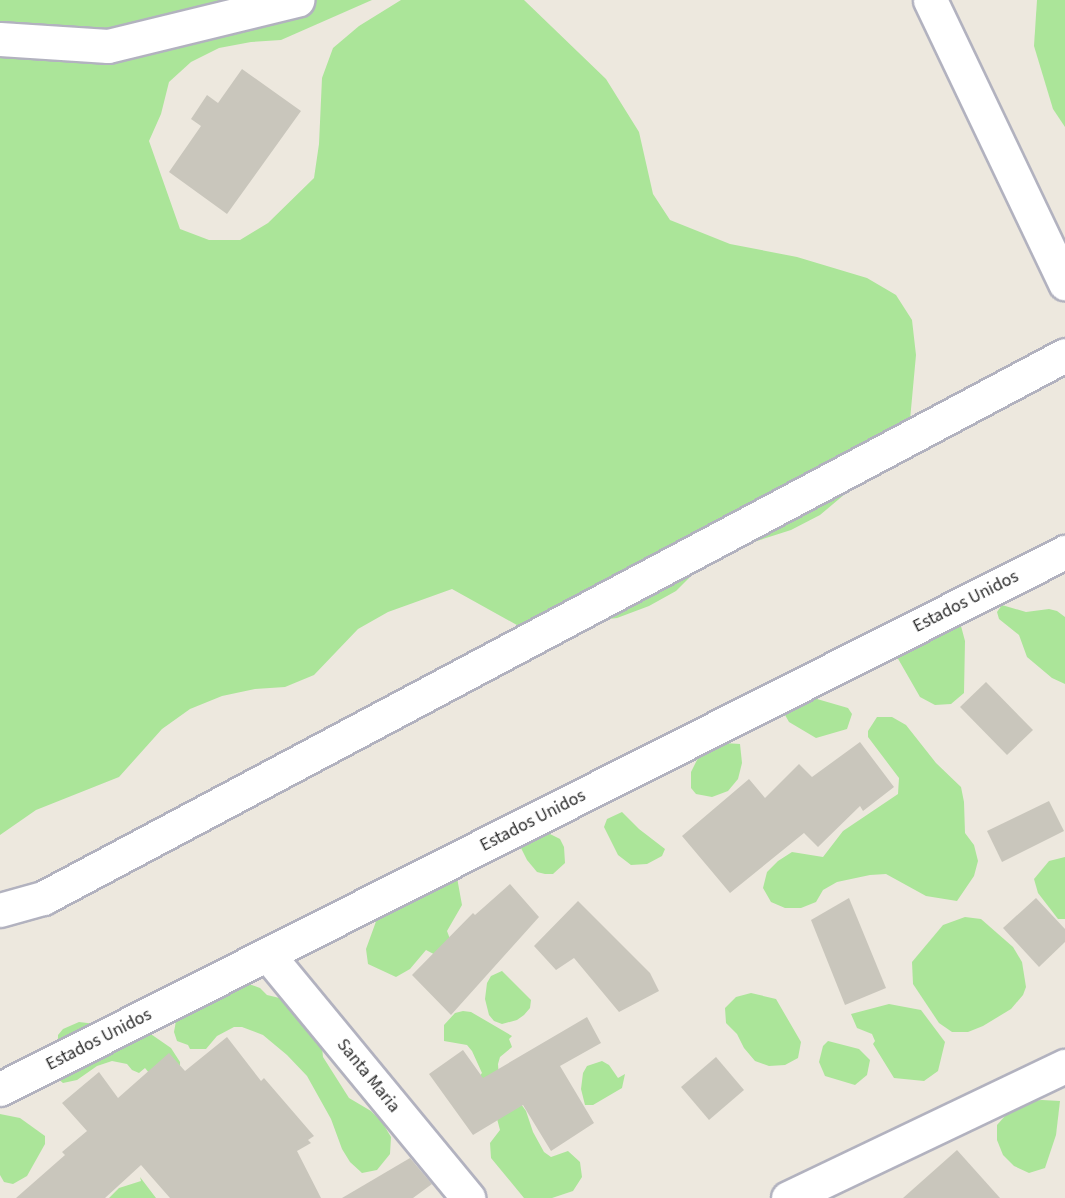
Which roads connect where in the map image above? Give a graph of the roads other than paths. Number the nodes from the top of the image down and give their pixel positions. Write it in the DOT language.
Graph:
graph roads {
  1 [pos="297,0"];
  2 [pos="930,0"];
  3 [pos="0,39"];
  4 [pos="1065,283"];
  5 [pos="1065,355"];
  6 [pos="1065,552"];
  7 [pos="0,910"];
  8 [pos="268,955"];
  9 [pos="1065,1066"];
  10 [pos="0,1089"];
  11 [pos="468,1198"];
  12 [pos="788,1198"];
  1 -- 3 [label="street"];
  2 -- 4 [label="street"];
  5 -- 7 [label="street"];
  6 -- 8 [label="street, Estados Unidos"];
  8 -- 10 [label="street, Estados Unidos"];
  8 -- 11 [label="street, Santa Maria"];
  9 -- 12 [label="street"];
}
